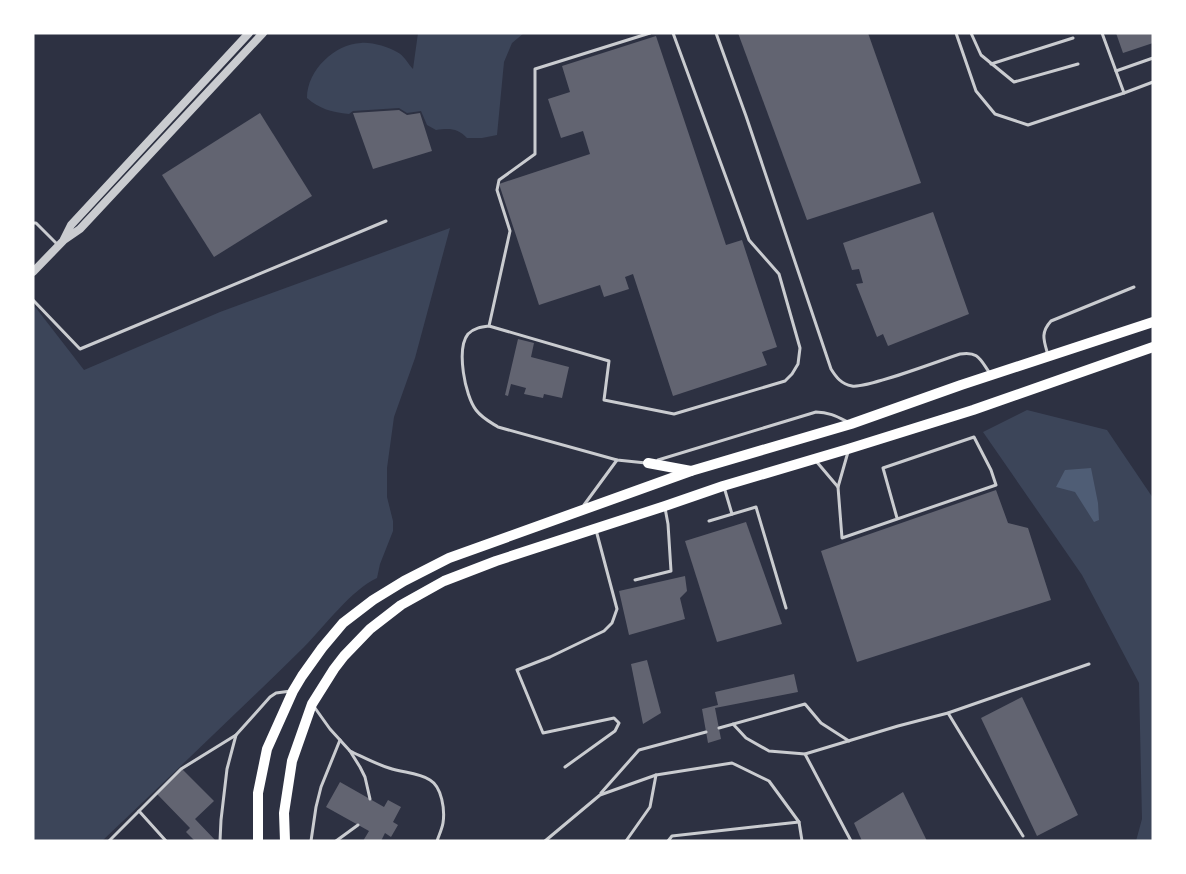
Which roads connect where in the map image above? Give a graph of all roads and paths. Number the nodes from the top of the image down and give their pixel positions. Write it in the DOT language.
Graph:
graph roads {
  1 [pos="249,33"];
  2 [pos="263,33"];
  3 [pos="650,33"];
  4 [pos="673,33"];
  5 [pos="716,33"];
  6 [pos="956,33"];
  7 [pos="971,33"];
  8 [pos="1102,33"];
  9 [pos="1073,38"];
  10 [pos="1153,58"];
  11 [pos="991,64"];
  12 [pos="1078,64"];
  13 [pos="1116,71"];
  14 [pos="1153,82"];
  15 [pos="1124,93"];
  16 [pos="386,221"];
  17 [pos="33,223"];
  18 [pos="61,242"];
  19 [pos="33,272"];
  20 [pos="1134,287"];
  21 [pos="33,300"];
  22 [pos="1153,322"];
  23 [pos="489,326"];
  24 [pos="1153,347"];
  25 [pos="1049,357"];
  26 [pos="991,376"];
  27 [pos="851,424"];
  28 [pos="848,449"];
  29 [pos="815,459"];
  30 [pos="617,460"];
  31 [pos="648,464"];
  32 [pos="691,471"];
  33 [pos="723,486"];
  34 [pos="838,488"];
  35 [pos="665,506"];
  36 [pos="579,512"];
  37 [pos="732,514"];
  38 [pos="897,518"];
  39 [pos="709,521"];
  40 [pos="596,528"];
  41 [pos="635,580"];
  42 [pos="786,608"];
  43 [pos="1089,664"];
  44 [pos="293,691"];
  45 [pos="312,704"];
  46 [pos="948,712"];
  47 [pos="733,724"];
  48 [pos="719,728"];
  49 [pos="706,732"];
  50 [pos="236,735"];
  51 [pos="340,740"];
  52 [pos="849,741"];
  53 [pos="350,751"];
  54 [pos="805,754"];
  55 [pos="565,767"];
  56 [pos="656,775"];
  57 [pos="600,795"];
  58 [pos="370,799"];
  59 [pos="139,811"];
  60 [pos="799,822"];
  61 [pos="358,825"];
  62 [pos="1023,836"];
  63 [pos="109,841"];
  64 [pos="166,841"];
  65 [pos="220,841"];
  66 [pos="258,841"];
  67 [pos="285,841"];
  68 [pos="311,841"];
  69 [pos="336,841"];
  70 [pos="437,841"];
  71 [pos="545,841"];
  72 [pos="626,841"];
  73 [pos="668,841"];
  74 [pos="802,841"];
  75 [pos="851,841"];
  1 -- 18 [label="street"];
  2 -- 18 [label="street"];
  3 -- 23 [label="lane"];
  4 -- 23 [label="lane"];
  5 -- 26 [label="lane"];
  6 -- 15 [label="lane"];
  7 -- 11 [label="lane"];
  8 -- 13 [label="lane"];
  9 -- 11 [label="lane"];
  10 -- 13 [label="lane"];
  11 -- 12 [label="lane"];
  13 -- 15 [label="lane"];
  14 -- 15 [label="lane"];
  16 -- 21 [label="lane"];
  17 -- 18 [label="lane"];
  18 -- 19 [label="street"];
  20 -- 25 [label="lane"];
  22 -- 25 [label="highway"];
  23 -- 30 [label="lane"];
  24 -- 28 [label="highway"];
  25 -- 26 [label="highway"];
  26 -- 27 [label="highway"];
  27 -- 31 [label="lane"];
  27 -- 32 [label="highway"];
  28 -- 29 [label="highway"];
  28 -- 34 [label="lane"];
  29 -- 33 [label="highway"];
  29 -- 34 [label="lane"];
  30 -- 31 [label="lane"];
  30 -- 36 [label="lane"];
  31 -- 32 [label="highway"];
  32 -- 36 [label="highway"];
  33 -- 35 [label="highway"];
  33 -- 37 [label="lane"];
  34 -- 38 [label="lane"];
  35 -- 40 [label="highway"];
  35 -- 41 [label="lane"];
  36 -- 44 [label="highway"];
  37 -- 39 [label="lane"];
  37 -- 42 [label="lane"];
  38 -- 38 [label="lane"];
  40 -- 45 [label="highway"];
  40 -- 55 [label="lane"];
  43 -- 46 [label="lane"];
  44 -- 50 [label="lane"];
  44 -- 66 [label="highway"];
  45 -- 51 [label="lane"];
  45 -- 67 [label="highway"];
  46 -- 52 [label="lane"];
  46 -- 62 [label="lane"];
  47 -- 48 [label="lane"];
  47 -- 52 [label="lane"];
  47 -- 54 [label="lane"];
  49 -- 57 [label="lane"];
  50 -- 59 [label="lane"];
  50 -- 65 [label="lane"];
  51 -- 53 [label="lane"];
  51 -- 68 [label="lane"];
  52 -- 54 [label="lane"];
  53 -- 58 [label="lane"];
  53 -- 70 [label="lane"];
  54 -- 75 [label="lane"];
  56 -- 57 [label="lane"];
  56 -- 60 [label="lane"];
  56 -- 72 [label="lane"];
  57 -- 71 [label="lane"];
  59 -- 63 [label="lane"];
  59 -- 64 [label="lane"];
  60 -- 73 [label="lane"];
  60 -- 74 [label="lane"];
  61 -- 69 [label="lane"];
}
